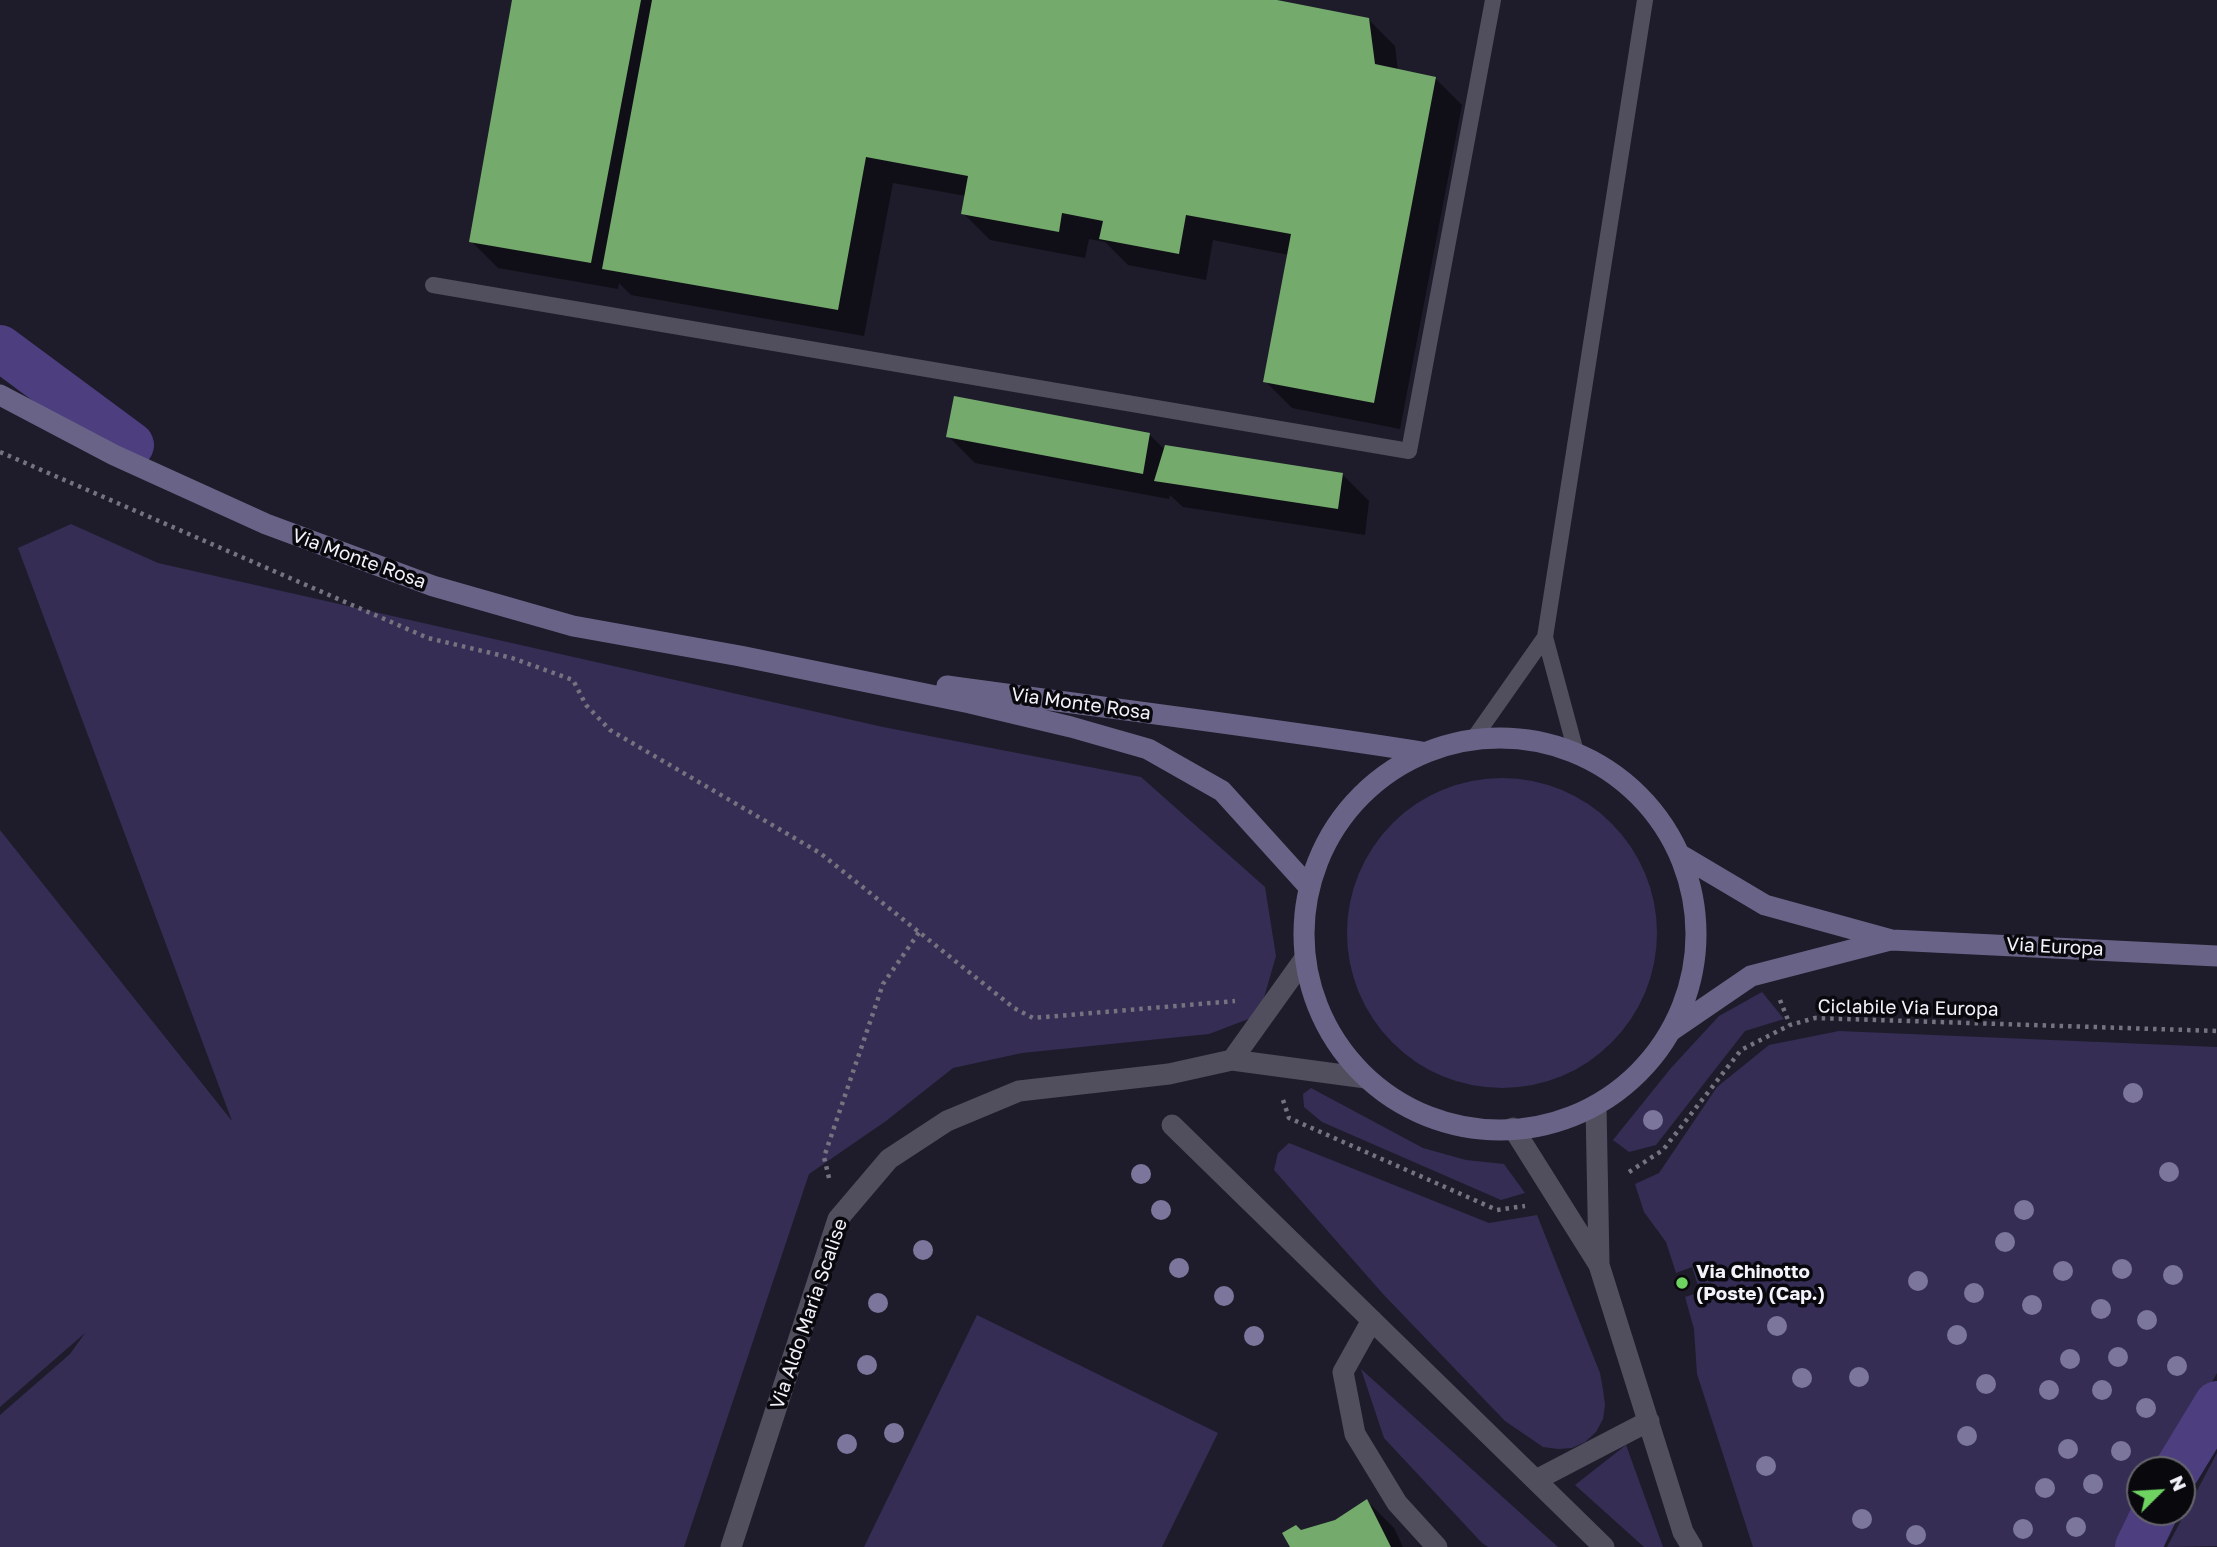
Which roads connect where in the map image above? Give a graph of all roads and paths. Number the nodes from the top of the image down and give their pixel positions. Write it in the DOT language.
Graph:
graph roads {
  1 [pos="1493,0"];
  2 [pos="1645,0"];
  3 [pos="433,285"];
  4 [pos="0,395"];
  5 [pos="0,452"];
  6 [pos="1545,637"];
  7 [pos="740,656"];
  8 [pos="1474,738"];
  9 [pos="1422,752"];
  10 [pos="1576,752"];
  11 [pos="1679,854"];
  12 [pos="1308,886"];
  13 [pos="920,931"];
  14 [pos="1892,940"];
  15 [pos="2217,956"];
  16 [pos="1305,958"];
  17 [pos="1248,999"];
  18 [pos="1779,1000"];
  19 [pos="1790,1025"];
  20 [pos="1672,1030"];
  21 [pos="2217,1031"];
  22 [pos="1232,1060"];
  23 [pos="1366,1078"];
  24 [pos="1281,1093"];
  25 [pos="1596,1106"];
  26 [pos="1172,1125"];
  27 [pos="1513,1128"];
  28 [pos="1620,1177"];
  29 [pos="1534,1204"];
  30 [pos="838,1219"];
  31 [pos="1599,1265"];
  32 [pos="1372,1320"];
  33 [pos="1649,1421"];
  34 [pos="1536,1480"];
  35 [pos="731,1547"];
  36 [pos="1437,1547"];
  37 [pos="1604,1547"];
  38 [pos="1692,1547"];
  1 -- 3 [label="lane"];
  2 -- 6 [label="lane"];
  4 -- 7 [label="main road, Via Monte Rosa"];
  5 -- 13 [label="path"];
  6 -- 8 [label="lane"];
  6 -- 10 [label="lane"];
  7 -- 9 [label="main road, Via Monte Rosa"];
  7 -- 12 [label="main road, Via Monte Rosa"];
  8 -- 9 [label="main road"];
  8 -- 10 [label="main road"];
  9 -- 12 [label="main road"];
  10 -- 11 [label="main road"];
  11 -- 14 [label="main road, Via Europa"];
  11 -- 20 [label="main road"];
  12 -- 16 [label="main road"];
  13 -- 17 [label="path"];
  13 -- 30 [label="path"];
  14 -- 15 [label="main road, Via Europa"];
  14 -- 20 [label="main road, Via Europa"];
  16 -- 22 [label="street"];
  16 -- 23 [label="main road"];
  18 -- 19 [label="path"];
  19 -- 21 [label="path, Ciclabile Via Europa"];
  19 -- 28 [label="path, Ciclabile Via Europa"];
  20 -- 25 [label="main road"];
  22 -- 23 [label="street, Via Aldo Maria Scalise"];
  22 -- 30 [label="street, Via Aldo Maria Scalise"];
  23 -- 27 [label="main road"];
  24 -- 29 [label="path"];
  25 -- 27 [label="main road"];
  25 -- 31 [label="street"];
  26 -- 32 [label="street"];
  27 -- 31 [label="street"];
  30 -- 35 [label="street, Via Aldo Maria Scalise"];
  31 -- 33 [label="street"];
  32 -- 34 [label="street"];
  32 -- 36 [label="street"];
  33 -- 34 [label="street"];
  33 -- 38 [label="street"];
  34 -- 37 [label="street"];
}
